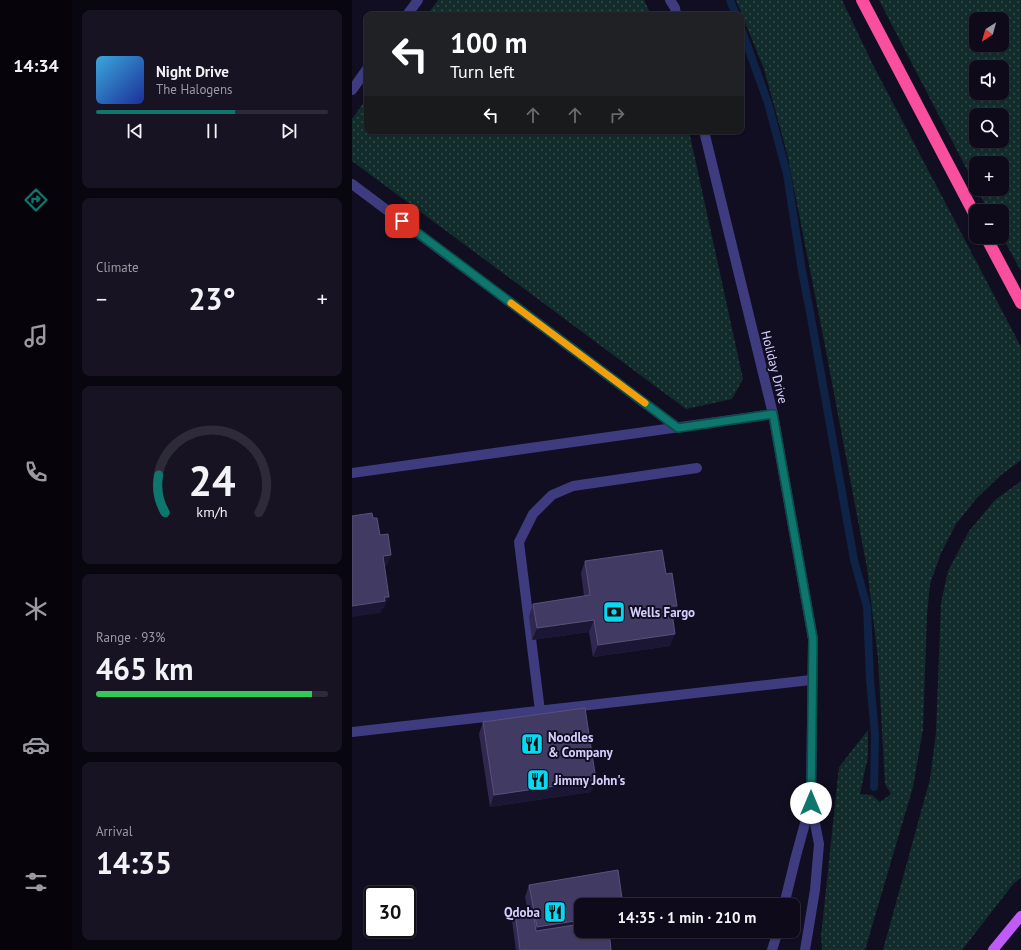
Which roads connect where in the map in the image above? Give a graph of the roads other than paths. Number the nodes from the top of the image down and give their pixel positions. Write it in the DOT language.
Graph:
graph roads {
  1 [pos="418,0"];
  2 [pos="670,0"];
  3 [pos="862,0"];
  4 [pos="409,12"];
  5 [pos="676,12"];
  6 [pos="364,73"];
  7 [pos="352,90"];
  8 [pos="705,134"];
  9 [pos="352,184"];
  10 [pos="969,204"];
  11 [pos="990,244"];
  12 [pos="1021,304"];
  13 [pos="773,414"];
  14 [pos="678,428"];
  15 [pos="697,468"];
  16 [pos="352,473"];
  17 [pos="811,680"];
  18 [pos="540,711"];
  19 [pos="352,732"];
  20 [pos="811,803"];
  21 [pos="786,898"];
  22 [pos="1021,916"];
  23 [pos="776,938"];
  24 [pos="772,950"];
  25 [pos="806,950"];
  26 [pos="993,950"];
  1 -- 4 [label="street"];
  2 -- 5 [label="street"];
  3 -- 10 [label="highway"];
  6 -- 7 [label="street"];
  8 -- 13 [label="street, Holiday Drive"];
  9 -- 14 [label="street"];
  11 -- 12 [label="highway"];
  13 -- 14 [label="street"];
  13 -- 17 [label="street, Holiday Drive"];
  14 -- 16 [label="street"];
  15 -- 18 [label="street"];
  17 -- 18 [label="street"];
  17 -- 20 [label="street, Holiday Drive"];
  18 -- 19 [label="street"];
  20 -- 21 [label="street, Holiday Drive"];
  20 -- 25 [label="street, Holiday Drive"];
  22 -- 26 [label="main road"];
  23 -- 24 [label="street"];
}
